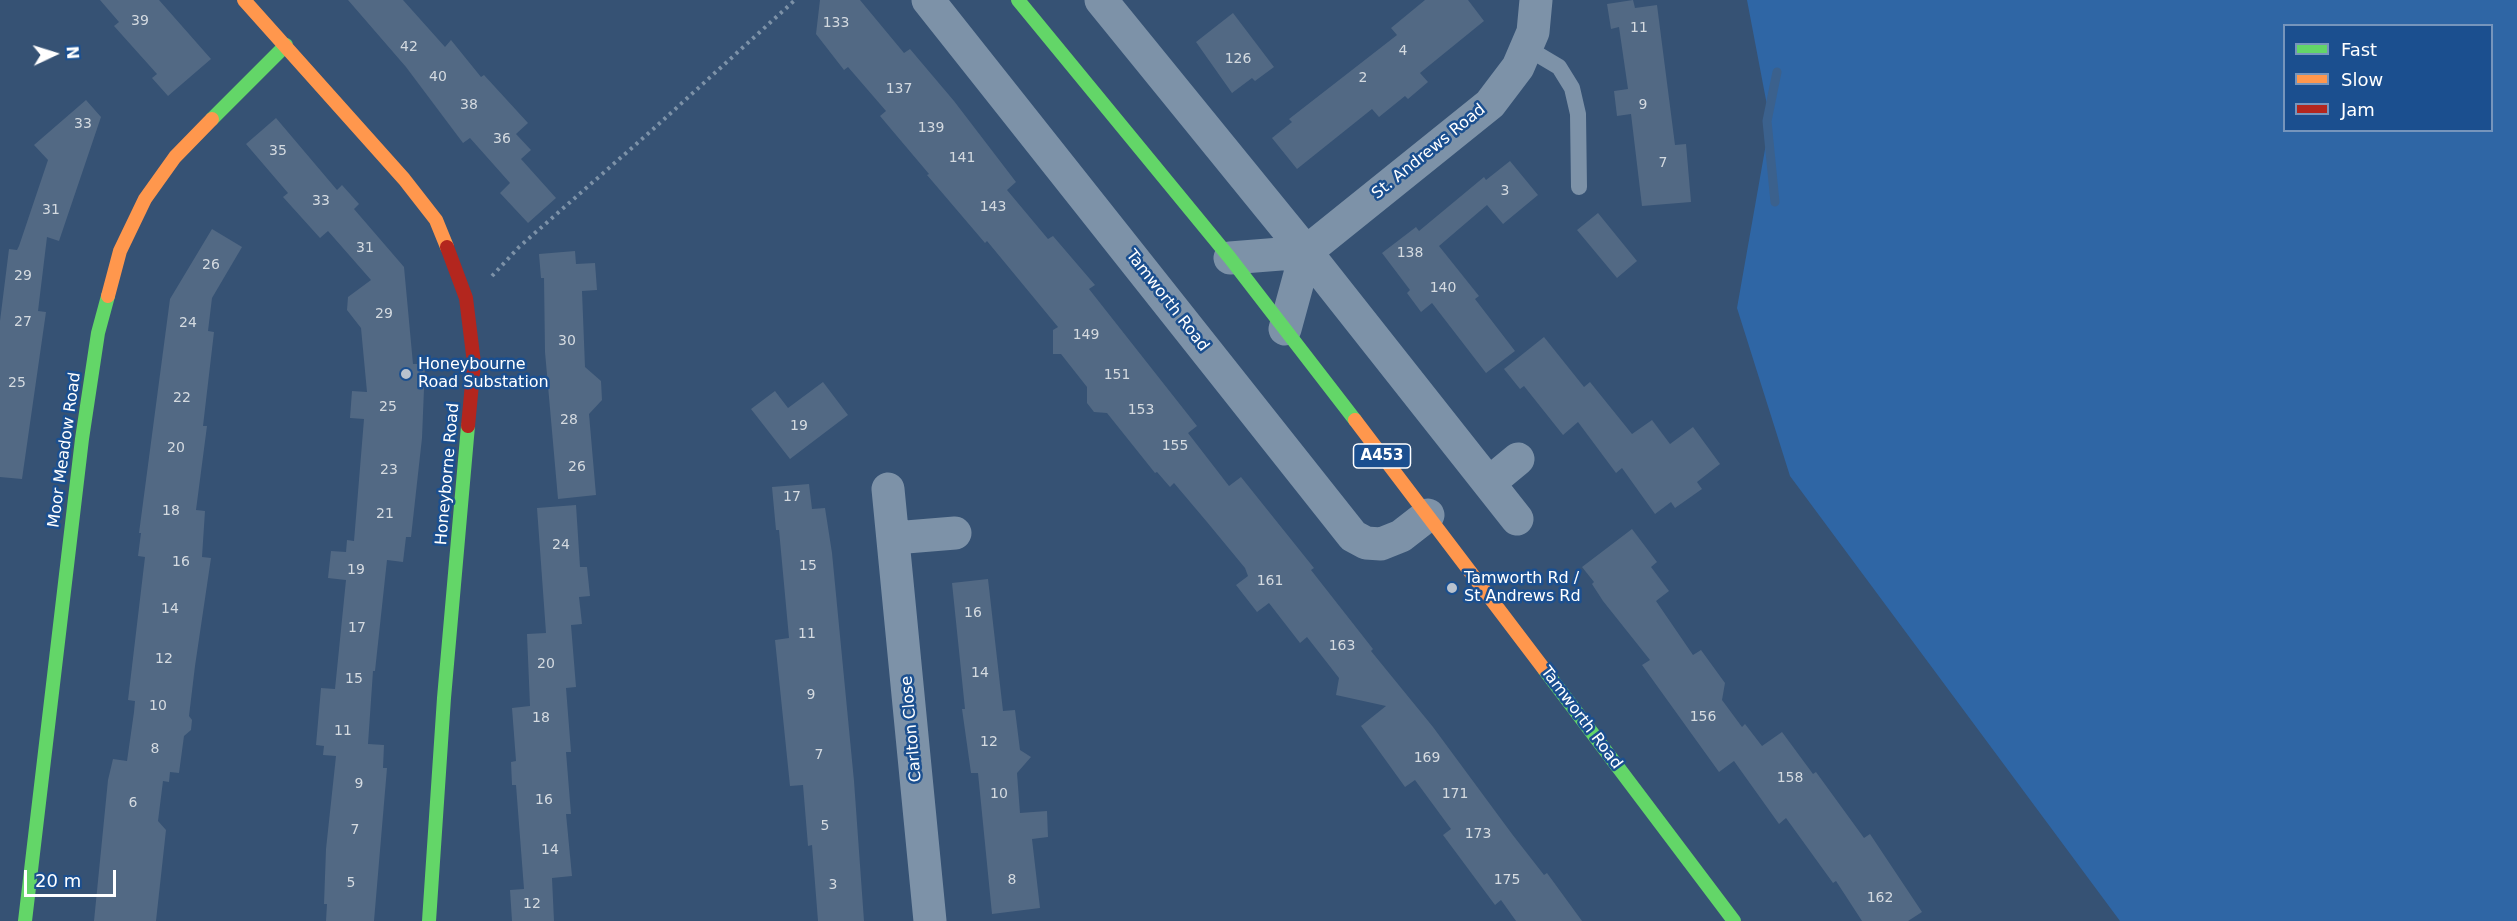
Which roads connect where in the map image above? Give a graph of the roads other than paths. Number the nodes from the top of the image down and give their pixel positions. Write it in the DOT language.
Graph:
graph roads {
  1 [pos="244,0"];
  2 [pos="928,0"];
  3 [pos="1018,0"];
  4 [pos="1101,0"];
  5 [pos="1536,0"];
  6 [pos="286,45"];
  7 [pos="1527,48"];
  8 [pos="1579,188"];
  9 [pos="1306,252"];
  10 [pos="1230,258"];
  11 [pos="1285,329"];
  12 [pos="1518,459"];
  13 [pos="1489,483"];
  14 [pos="888,489"];
  15 [pos="1428,515"];
  16 [pos="1517,519"];
  17 [pos="956,533"];
  18 [pos="894,538"];
  19 [pos="25,921"];
  20 [pos="429,921"];
  21 [pos="930,921"];
  22 [pos="1734,921"];
  1 -- 6 [label="street, Honeyborne Road"];
  2 -- 15 [label="street, Tamworth Road"];
  3 -- 10 [label="street, Tamworth Road / A453"];
  4 -- 9 [label="street"];
  5 -- 7 [label="street, St. Andrews Road"];
  6 -- 19 [label="street, Moor Meadow Road"];
  6 -- 20 [label="street, Honeyborne Road"];
  7 -- 8 [label="lane"];
  7 -- 9 [label="street, St. Andrews Road"];
  9 -- 10 [label="street"];
  9 -- 11 [label="street"];
  9 -- 13 [label="street"];
  10 -- 11 [label="street, Tamworth Road / A453"];
  11 -- 15 [label="street, Tamworth Road / A453"];
  12 -- 13 [label="street"];
  13 -- 16 [label="street"];
  14 -- 18 [label="street, Carlton Close"];
  15 -- 22 [label="street, Tamworth Road / A453"];
  17 -- 18 [label="street"];
  18 -- 21 [label="street, Carlton Close"];
}
